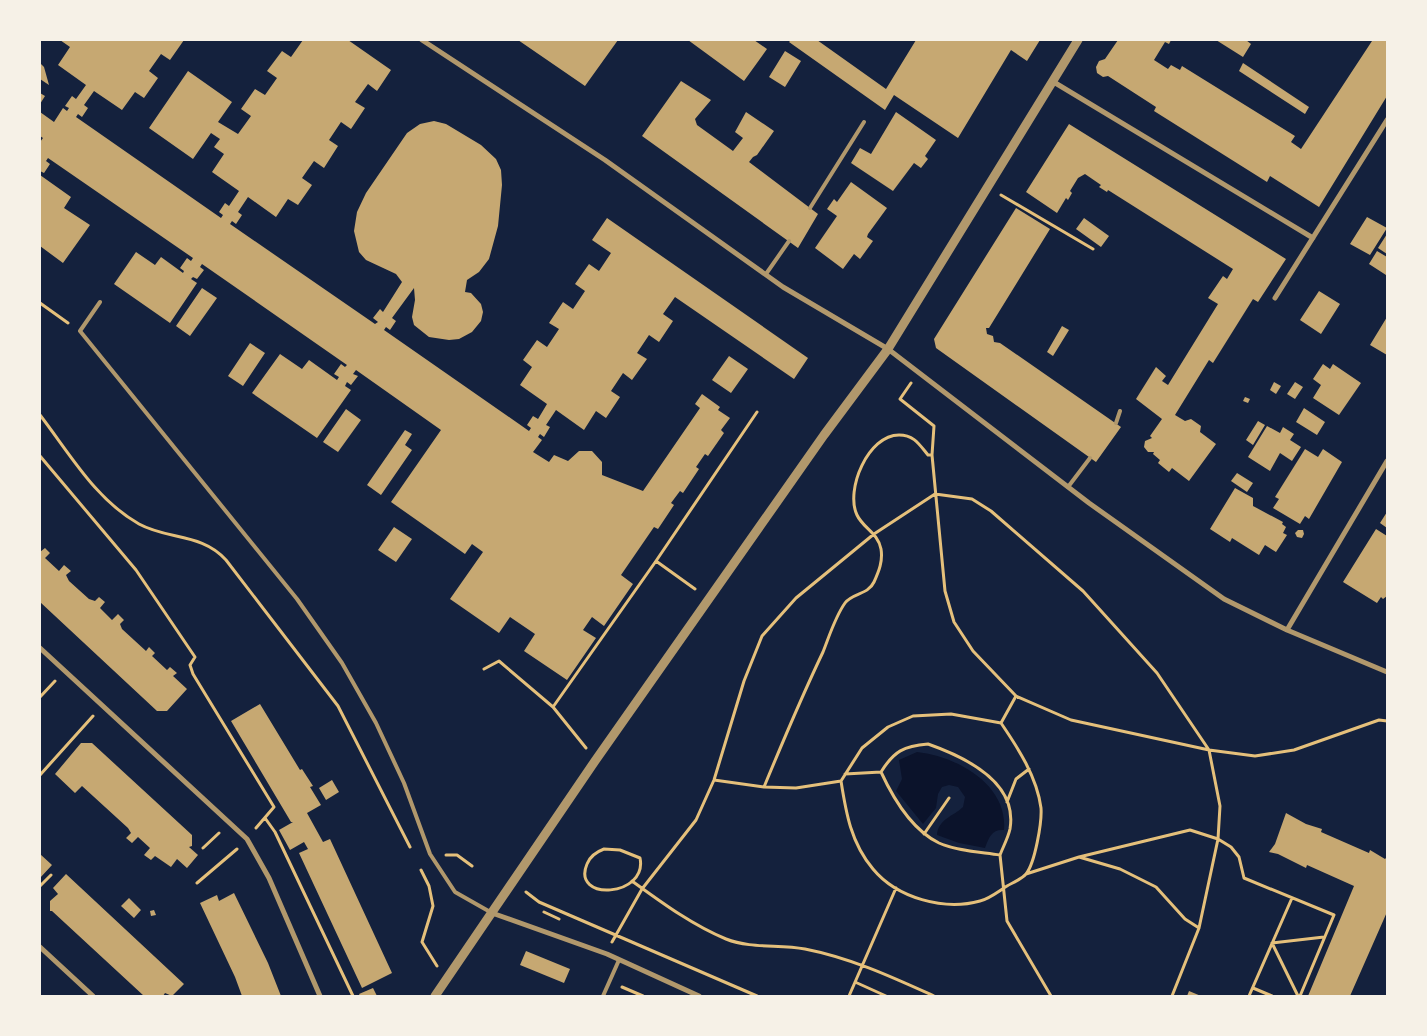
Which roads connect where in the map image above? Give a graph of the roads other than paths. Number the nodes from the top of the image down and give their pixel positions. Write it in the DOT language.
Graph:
graph roads {
  1 [pos="422,40"];
  2 [pos="1078,40"];
  3 [pos="1052,81"];
  4 [pos="1387,120"];
  5 [pos="864,122"];
  6 [pos="810,208"];
  7 [pos="1313,238"];
  8 [pos="789,241"];
  9 [pos="766,274"];
  10 [pos="1275,298"];
  11 [pos="100,302"];
  12 [pos="888,349"];
  13 [pos="1120,411"];
  14 [pos="1116,423"];
  15 [pos="1090,458"];
  16 [pos="1387,461"];
  17 [pos="1068,487"];
  18 [pos="1287,630"];
  19 [pos="40,648"];
  20 [pos="1387,672"];
  21 [pos="492,914"];
  22 [pos="40,947"];
  23 [pos="619,960"];
  24 [pos="93,996"];
  25 [pos="320,996"];
  26 [pos="435,996"];
  27 [pos="603,996"];
  28 [pos="700,996"];
  1 -- 9 [label="street"];
  2 -- 3 [label="street"];
  3 -- 7 [label="street"];
  3 -- 12 [label="street"];
  4 -- 7 [label="street"];
  5 -- 6 [label="lane"];
  7 -- 10 [label="street"];
  8 -- 9 [label="lane"];
  9 -- 12 [label="street"];
  11 -- 21 [label="lane"];
  12 -- 17 [label="street"];
  12 -- 21 [label="street"];
  13 -- 14 [label="lane"];
  15 -- 17 [label="lane"];
  16 -- 18 [label="street"];
  17 -- 18 [label="street"];
  18 -- 20 [label="street"];
  19 -- 25 [label="street"];
  21 -- 23 [label="street"];
  21 -- 26 [label="street"];
  22 -- 24 [label="street"];
  23 -- 27 [label="lane"];
  23 -- 28 [label="street"];
}
